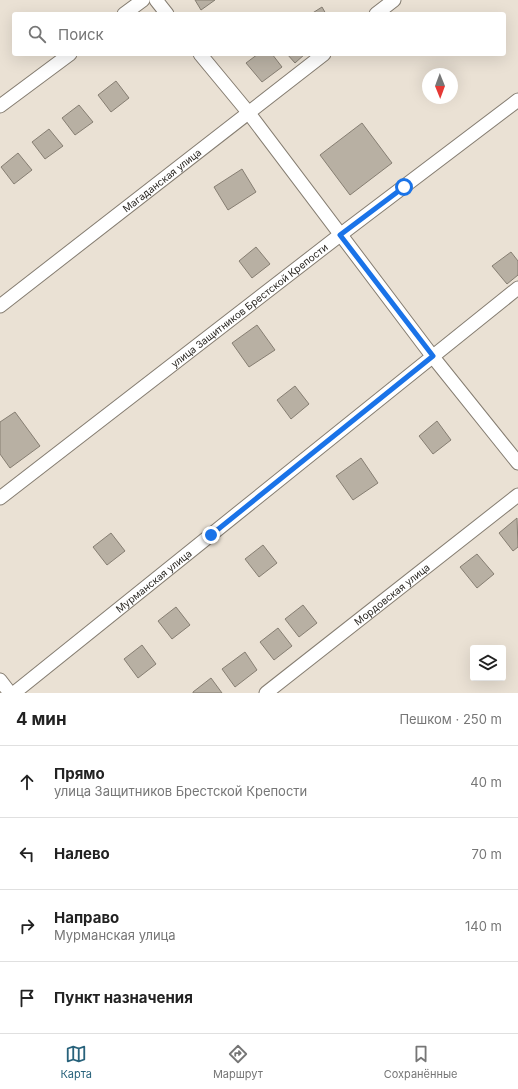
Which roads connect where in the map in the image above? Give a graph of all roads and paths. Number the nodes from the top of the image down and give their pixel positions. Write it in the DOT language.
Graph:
graph roads {
  1 [pos="143,0"];
  2 [pos="156,0"];
  3 [pos="394,0"];
  4 [pos="127,12"];
  5 [pos="165,12"];
  6 [pos="379,12"];
  7 [pos="67,56"];
  8 [pos="202,56"];
  9 [pos="321,56"];
  10 [pos="518,100"];
  11 [pos="0,106"];
  12 [pos="248,112"];
  13 [pos="340,235"];
  14 [pos="518,288"];
  15 [pos="0,306"];
  16 [pos="433,356"];
  17 [pos="518,463"];
  18 [pos="518,495"];
  19 [pos="0,498"];
  20 [pos="0,680"];
  21 [pos="10,693"];
  22 [pos="14,693"];
  23 [pos="266,693"];
  1 -- 4 [label="street"];
  2 -- 5 [label="street"];
  3 -- 6 [label="street"];
  7 -- 11 [label="street"];
  8 -- 12 [label="street"];
  9 -- 12 [label="street, Магаданская улица"];
  10 -- 13 [label="street, улица Защитников Брестской Крепости"];
  12 -- 13 [label="street"];
  12 -- 15 [label="street, Магаданская улица"];
  13 -- 16 [label="street"];
  13 -- 19 [label="street, улица Защитников Брестской Крепости"];
  14 -- 16 [label="street, Мурманская улица"];
  16 -- 17 [label="street"];
  16 -- 22 [label="street, Мурманская улица"];
  18 -- 23 [label="street, Мордовская улица"];
  20 -- 21 [label="street"];
}
